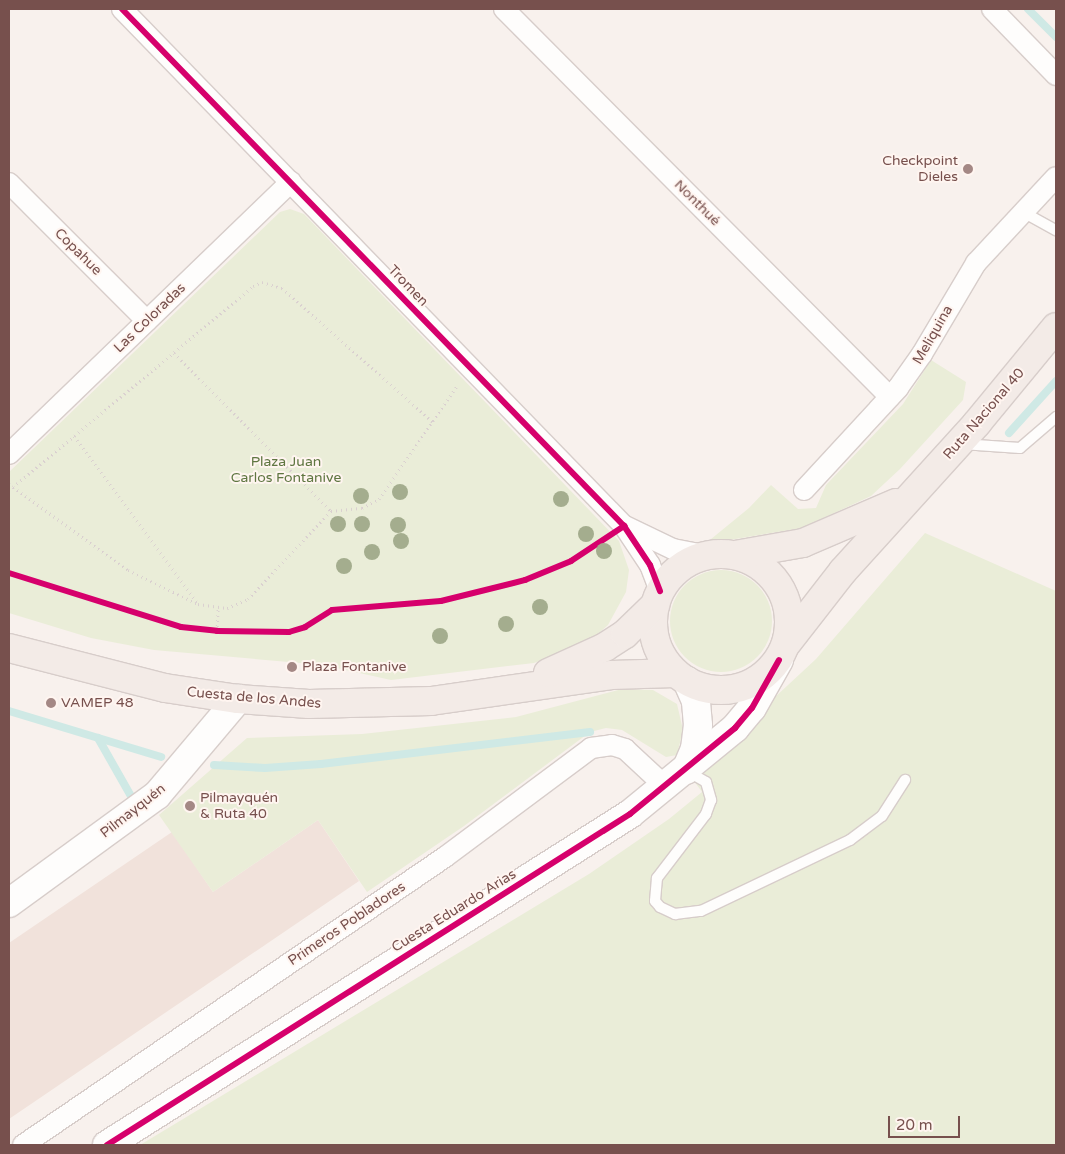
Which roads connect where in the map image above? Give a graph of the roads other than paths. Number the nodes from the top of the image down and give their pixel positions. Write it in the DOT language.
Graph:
graph roads {
  1 [pos="122,9"];
  2 [pos="504,9"];
  3 [pos="992,9"];
  4 [pos="1056,75"];
  5 [pos="1056,177"];
  6 [pos="291,182"];
  7 [pos="9,183"];
  8 [pos="1023,212"];
  9 [pos="1056,230"];
  10 [pos="147,321"];
  11 [pos="1056,327"];
  12 [pos="890,398"];
  13 [pos="1056,417"];
  14 [pos="959,443"];
  15 [pos="9,454"];
  16 [pos="804,490"];
  17 [pos="906,498"];
  18 [pos="624,526"];
  19 [pos="735,555"];
  20 [pos="705,556"];
  21 [pos="657,598"];
  22 [pos="9,648"];
  23 [pos="782,653"];
  24 [pos="681,677"];
  25 [pos="504,690"];
  26 [pos="238,699"];
  27 [pos="676,779"];
  28 [pos="905,780"];
  29 [pos="9,903"];
  30 [pos="23,1145"];
  31 [pos="107,1145"];
  1 -- 6 [label="street, Tromen"];
  2 -- 12 [label="street, Nonthué"];
  3 -- 4 [label="street"];
  5 -- 8 [label="street, Meliquina"];
  6 -- 10 [label="street, Las Coloradas"];
  6 -- 18 [label="street, Tromen"];
  7 -- 10 [label="street, Copahue"];
  8 -- 9 [label="lane"];
  8 -- 12 [label="street, Meliquina"];
  10 -- 15 [label="street, Las Coloradas"];
  11 -- 14 [label="main road, Ruta Nacional 40"];
  12 -- 16 [label="street, Meliquina"];
  13 -- 14 [label="lane"];
  14 -- 17 [label="main road, Ruta Nacional 40"];
  17 -- 19 [label="main road, Ruta Nacional 40"];
  17 -- 23 [label="main road, Ruta Nacional 40"];
  18 -- 20 [label="street, Tromen"];
  18 -- 21 [label="street, Tromen"];
  19 -- 20 [label="main road"];
  19 -- 23 [label="main road"];
  20 -- 21 [label="main road"];
  21 -- 24 [label="main road"];
  21 -- 25 [label="main road, Cuesta de los Andes"];
  22 -- 26 [label="main road, Cuesta de los Andes"];
  23 -- 24 [label="main road"];
  23 -- 27 [label="street, Cuesta Eduardo Arias"];
  24 -- 25 [label="main road, Cuesta de los Andes"];
  24 -- 27 [label="street"];
  25 -- 26 [label="main road, Cuesta de los Andes"];
  26 -- 29 [label="street, Pilmayquén"];
  27 -- 28 [label="lane"];
  27 -- 30 [label="street, Primeros Pobladores"];
  27 -- 31 [label="street, Cuesta Eduardo Arias"];
}
